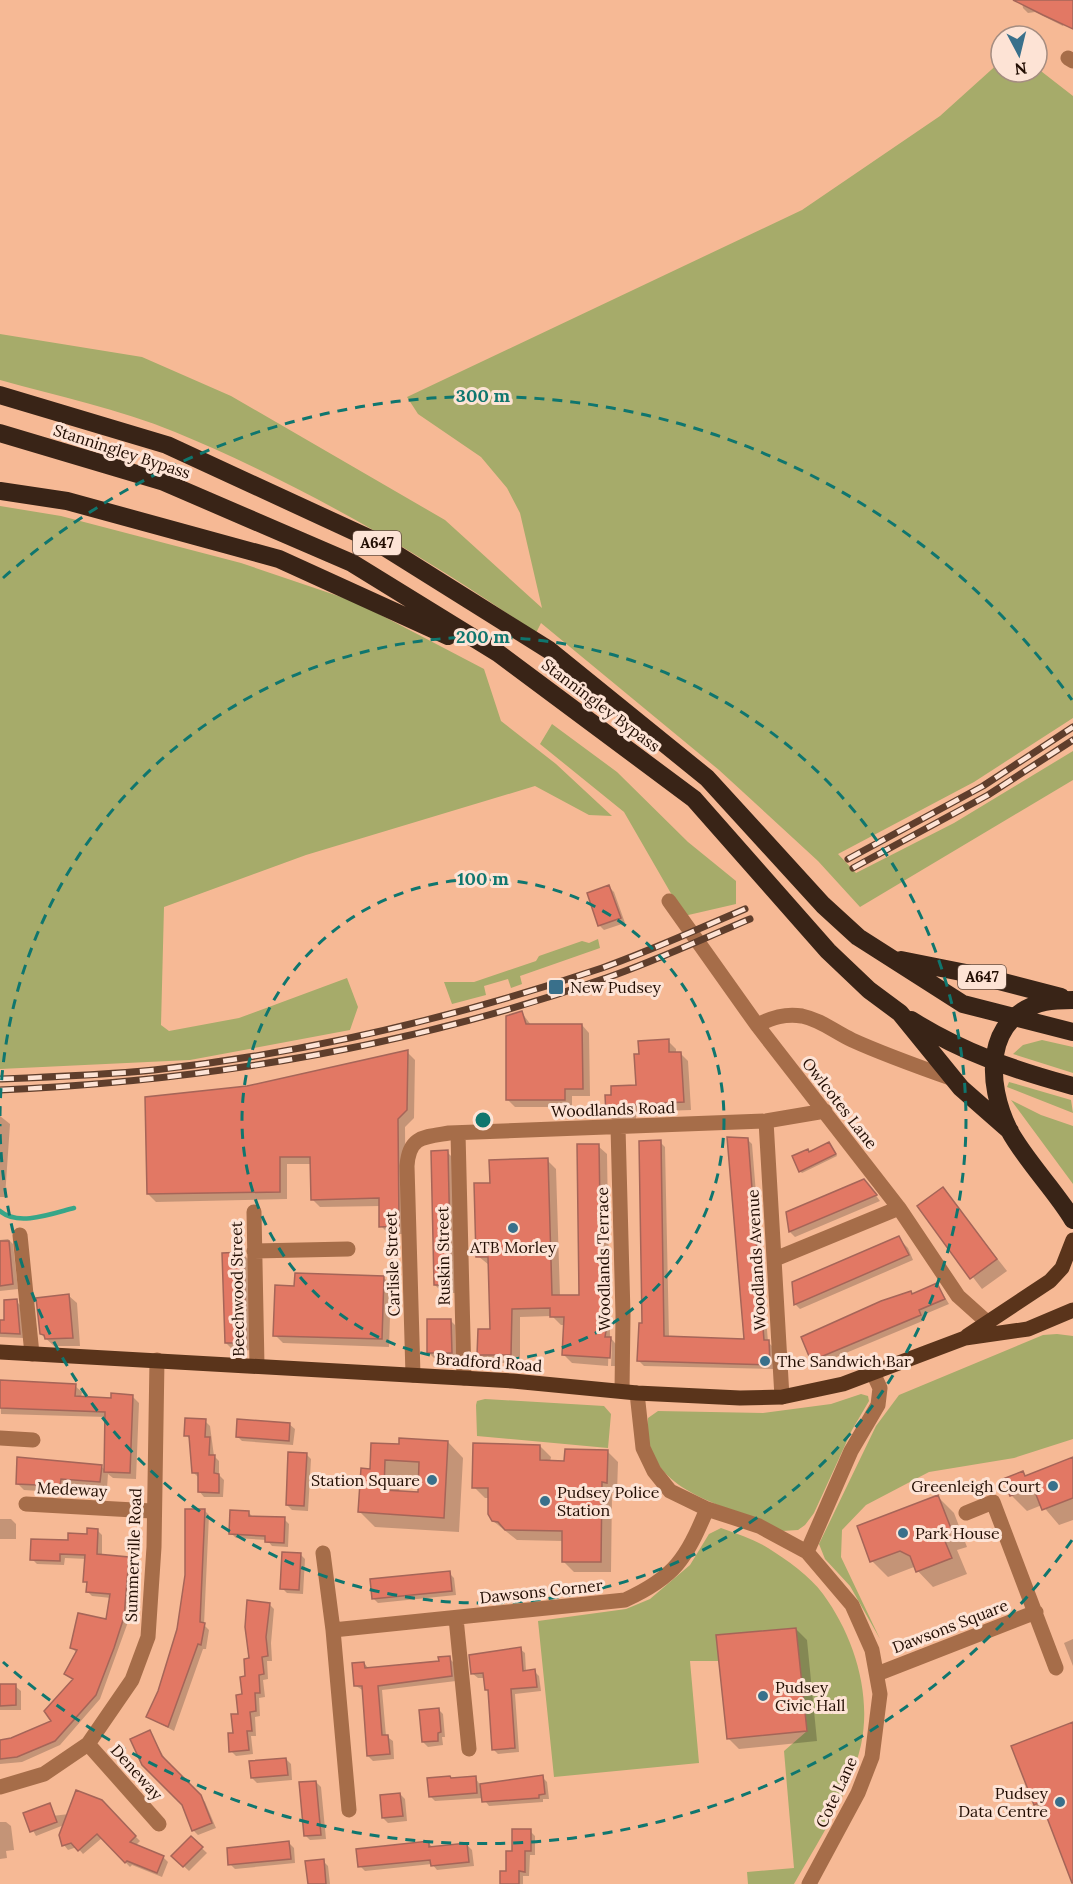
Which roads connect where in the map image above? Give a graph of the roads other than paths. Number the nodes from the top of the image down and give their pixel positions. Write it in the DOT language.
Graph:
graph roads {
  1 [pos="0,395"];
  2 [pos="0,433"];
  3 [pos="0,491"];
  4 [pos="584,717"];
  5 [pos="669,901"];
  6 [pos="890,958"];
  7 [pos="1073,1000"];
  8 [pos="900,1013"];
  9 [pos="1017,1017"];
  10 [pos="757,1025"];
  11 [pos="1073,1032"];
  12 [pos="992,1061"];
  13 [pos="953,1079"];
  14 [pos="1073,1086"];
  15 [pos="825,1111"];
  16 [pos="766,1121"];
  17 [pos="618,1127"];
  18 [pos="1010,1131"];
  19 [pos="458,1133"];
  20 [pos="408,1151"];
  21 [pos="899,1208"];
  22 [pos="254,1212"];
  23 [pos="1073,1220"];
  24 [pos="20,1235"];
  25 [pos="1073,1240"];
  26 [pos="348,1249"];
  27 [pos="254,1251"];
  28 [pos="775,1259"];
  29 [pos="1073,1310"];
  30 [pos="987,1322"];
  31 [pos="965,1338"];
  32 [pos="0,1352"];
  33 [pos="32,1354"];
  34 [pos="157,1360"];
  35 [pos="257,1366"];
  36 [pos="873,1373"];
  37 [pos="413,1375"];
  38 [pos="464,1378"];
  39 [pos="630,1392"];
  40 [pos="783,1397"];
  41 [pos="0,1438"];
  42 [pos="33,1440"];
  43 [pos="26,1504"];
  44 [pos="707,1509"];
  45 [pos="152,1511"];
  46 [pos="966,1513"];
  47 [pos="807,1552"];
  48 [pos="323,1553"];
  49 [pos="1036,1612"];
  50 [pos="456,1618"];
  51 [pos="333,1630"];
  52 [pos="1056,1668"];
  53 [pos="877,1674"];
  54 [pos="88,1744"];
  55 [pos="469,1749"];
  56 [pos="0,1787"];
  57 [pos="349,1810"];
  58 [pos="159,1824"];
  59 [pos="809,1884"];
  1 -- 6 [label="highway, Stanningley Bypass / A647"];
  2 -- 4 [label="highway, Stanningley Bypass / A647"];
  3 -- 4 [label="highway"];
  4 -- 8 [label="highway, Stanningley Bypass / A647"];
  5 -- 10 [label="street, Owlcotes Lane"];
  6 -- 7 [label="highway, A647"];
  6 -- 9 [label="highway, Stanningley Bypass"];
  7 -- 9 [label="highway"];
  8 -- 12 [label="highway, A647"];
  8 -- 13 [label="highway, Stanningley Bypass / A647"];
  9 -- 11 [label="highway, Stanningley Bypass"];
  9 -- 12 [label="highway"];
  10 -- 13 [label="street"];
  10 -- 15 [label="street, Owlcotes Lane"];
  12 -- 14 [label="highway, A647"];
  12 -- 18 [label="highway"];
  13 -- 18 [label="highway, Stanningley Bypass / A647"];
  15 -- 16 [label="street, Woodlands Road"];
  15 -- 21 [label="street, Owlcotes Lane"];
  16 -- 17 [label="street, Woodlands Road"];
  16 -- 28 [label="street, Woodlands Avenue"];
  17 -- 19 [label="street, Woodlands Road"];
  17 -- 39 [label="street, Woodlands Terrace"];
  18 -- 23 [label="highway"];
  19 -- 20 [label="street, Woodlands Road"];
  19 -- 38 [label="street, Ruskin Street"];
  20 -- 37 [label="street, Carlisle Street"];
  21 -- 28 [label="street"];
  21 -- 30 [label="street, Owlcotes Lane"];
  22 -- 27 [label="street, Beechwood Street"];
  24 -- 33 [label="street"];
  25 -- 30 [label="main road, Bradford Road"];
  26 -- 27 [label="street"];
  27 -- 35 [label="street, Beechwood Street"];
  28 -- 40 [label="street, Woodlands Avenue"];
  29 -- 31 [label="main road, Bradford Road"];
  30 -- 31 [label="main road, Bradford Road"];
  31 -- 36 [label="main road, Bradford Road"];
  32 -- 33 [label="main road, Bradford Road"];
  33 -- 34 [label="main road, Bradford Road"];
  34 -- 35 [label="main road, Bradford Road"];
  34 -- 45 [label="street, Summerville Road"];
  35 -- 37 [label="main road, Bradford Road"];
  36 -- 40 [label="main road, Bradford Road"];
  36 -- 47 [label="street"];
  37 -- 38 [label="main road, Bradford Road"];
  38 -- 39 [label="main road, Bradford Road"];
  39 -- 40 [label="main road, Bradford Road"];
  39 -- 44 [label="street, Cote Lane"];
  41 -- 42 [label="street"];
  43 -- 45 [label="street, Medeway"];
  44 -- 47 [label="street, Cote Lane"];
  44 -- 50 [label="street, Dawsons Corner"];
  45 -- 54 [label="street, Summerville Road"];
  46 -- 49 [label="street, Dawsons Square"];
  47 -- 53 [label="street, Cote Lane"];
  48 -- 51 [label="street"];
  49 -- 52 [label="street, Dawsons Square"];
  49 -- 53 [label="street, Dawsons Square"];
  50 -- 51 [label="street, Dawsons Corner"];
  50 -- 55 [label="street"];
  51 -- 57 [label="street"];
  53 -- 59 [label="street, Cote Lane"];
  54 -- 56 [label="street, Summerville Road"];
  54 -- 58 [label="street, Deneway"];
}
